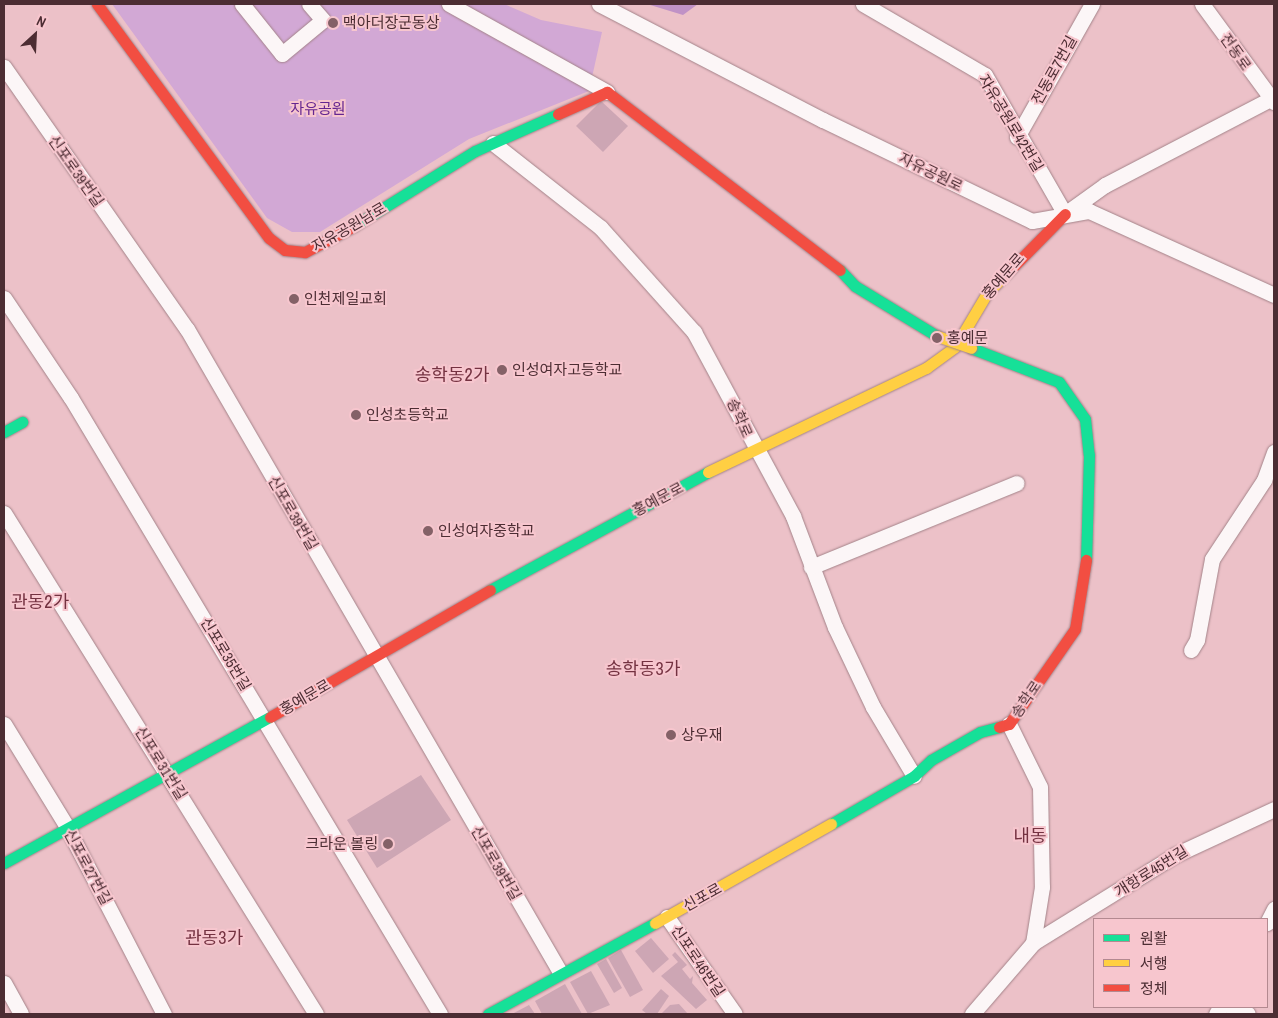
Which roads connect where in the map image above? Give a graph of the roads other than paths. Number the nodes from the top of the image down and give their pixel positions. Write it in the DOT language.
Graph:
graph roads {
  1 [pos="97,4"];
  2 [pos="242,4"];
  3 [pos="309,4"];
  4 [pos="449,4"];
  5 [pos="599,4"];
  6 [pos="863,4"];
  7 [pos="1092,4"];
  8 [pos="1202,4"];
  9 [pos="4,67"];
  10 [pos="607,92"];
  11 [pos="1273,99"];
  12 [pos="1017,137"];
  13 [pos="493,143"];
  14 [pos="1065,214"];
  15 [pos="1274,295"];
  16 [pos="4,298"];
  17 [pos="22,422"];
  18 [pos="4,432"];
  19 [pos="754,448"];
  20 [pos="1274,452"];
  21 [pos="1269,482"];
  22 [pos="1017,483"];
  23 [pos="4,513"];
  24 [pos="811,567"];
  25 [pos="1191,650"];
  26 [pos="376,656"];
  27 [pos="266,719"];
  28 [pos="4,724"];
  29 [pos="1010,724"];
  30 [pos="166,771"];
  31 [pos="914,776"];
  32 [pos="1274,809"];
  33 [pos="67,827"];
  34 [pos="4,863"];
  35 [pos="1274,910"];
  36 [pos="667,916"];
  37 [pos="1268,921"];
  38 [pos="1033,944"];
  39 [pos="560,972"];
  40 [pos="4,983"];
  41 [pos="1234,1008"];
  42 [pos="727,1012"];
  43 [pos="21,1014"];
  44 [pos="164,1014"];
  45 [pos="316,1014"];
  46 [pos="440,1014"];
  47 [pos="488,1014"];
  48 [pos="972,1014"];
  49 [pos="1248,1014"];
  1 -- 13 [label="street, 자유공원남로"];
  2 -- 3 [label="street"];
  4 -- 10 [label="street"];
  5 -- 14 [label="street, 자유공원로"];
  6 -- 12 [label="street, 자유공원로42번길"];
  7 -- 12 [label="street, 전동로7번길"];
  8 -- 11 [label="street, 전동로"];
  9 -- 26 [label="street, 신포로39번길"];
  10 -- 13 [label="street, 자유공원남로"];
  10 -- 29 [label="street, 송학로, bridge"];
  11 -- 14 [label="street, 홍예문로"];
  12 -- 14 [label="street, 자유공원로42번길"];
  13 -- 19 [label="street, 송학로"];
  14 -- 15 [label="street, 자유공원로"];
  14 -- 19 [label="street, 홍예문로"];
  16 -- 27 [label="street, 신포로35번길"];
  17 -- 18 [label="street"];
  19 -- 24 [label="street, 송학로"];
  19 -- 26 [label="street, 홍예문로"];
  20 -- 21 [label="street"];
  21 -- 25 [label="street"];
  22 -- 24 [label="street"];
  23 -- 30 [label="street, 신포로31번길"];
  24 -- 31 [label="street, 송학로"];
  26 -- 27 [label="street, 홍예문로"];
  26 -- 39 [label="street, 신포로39번길"];
  27 -- 30 [label="street, 홍예문로"];
  27 -- 46 [label="street, 신포로35번길"];
  28 -- 33 [label="street, 신포로27번길"];
  29 -- 31 [label="street, 송학로"];
  29 -- 38 [label="street"];
  30 -- 33 [label="street, 홍예문로"];
  30 -- 45 [label="street, 신포로31번길"];
  31 -- 36 [label="street, 신포로"];
  32 -- 38 [label="street, 개항로45번길"];
  33 -- 34 [label="street, 홍예문로"];
  33 -- 44 [label="street, 신포로27번길"];
  35 -- 37 [label="street"];
  36 -- 39 [label="street, 신포로"];
  36 -- 42 [label="street, 신포로46번길"];
  38 -- 48 [label="street, 개항로45번길"];
  39 -- 47 [label="street, 신포로"];
  40 -- 43 [label="street"];
  41 -- 49 [label="street"];
}
